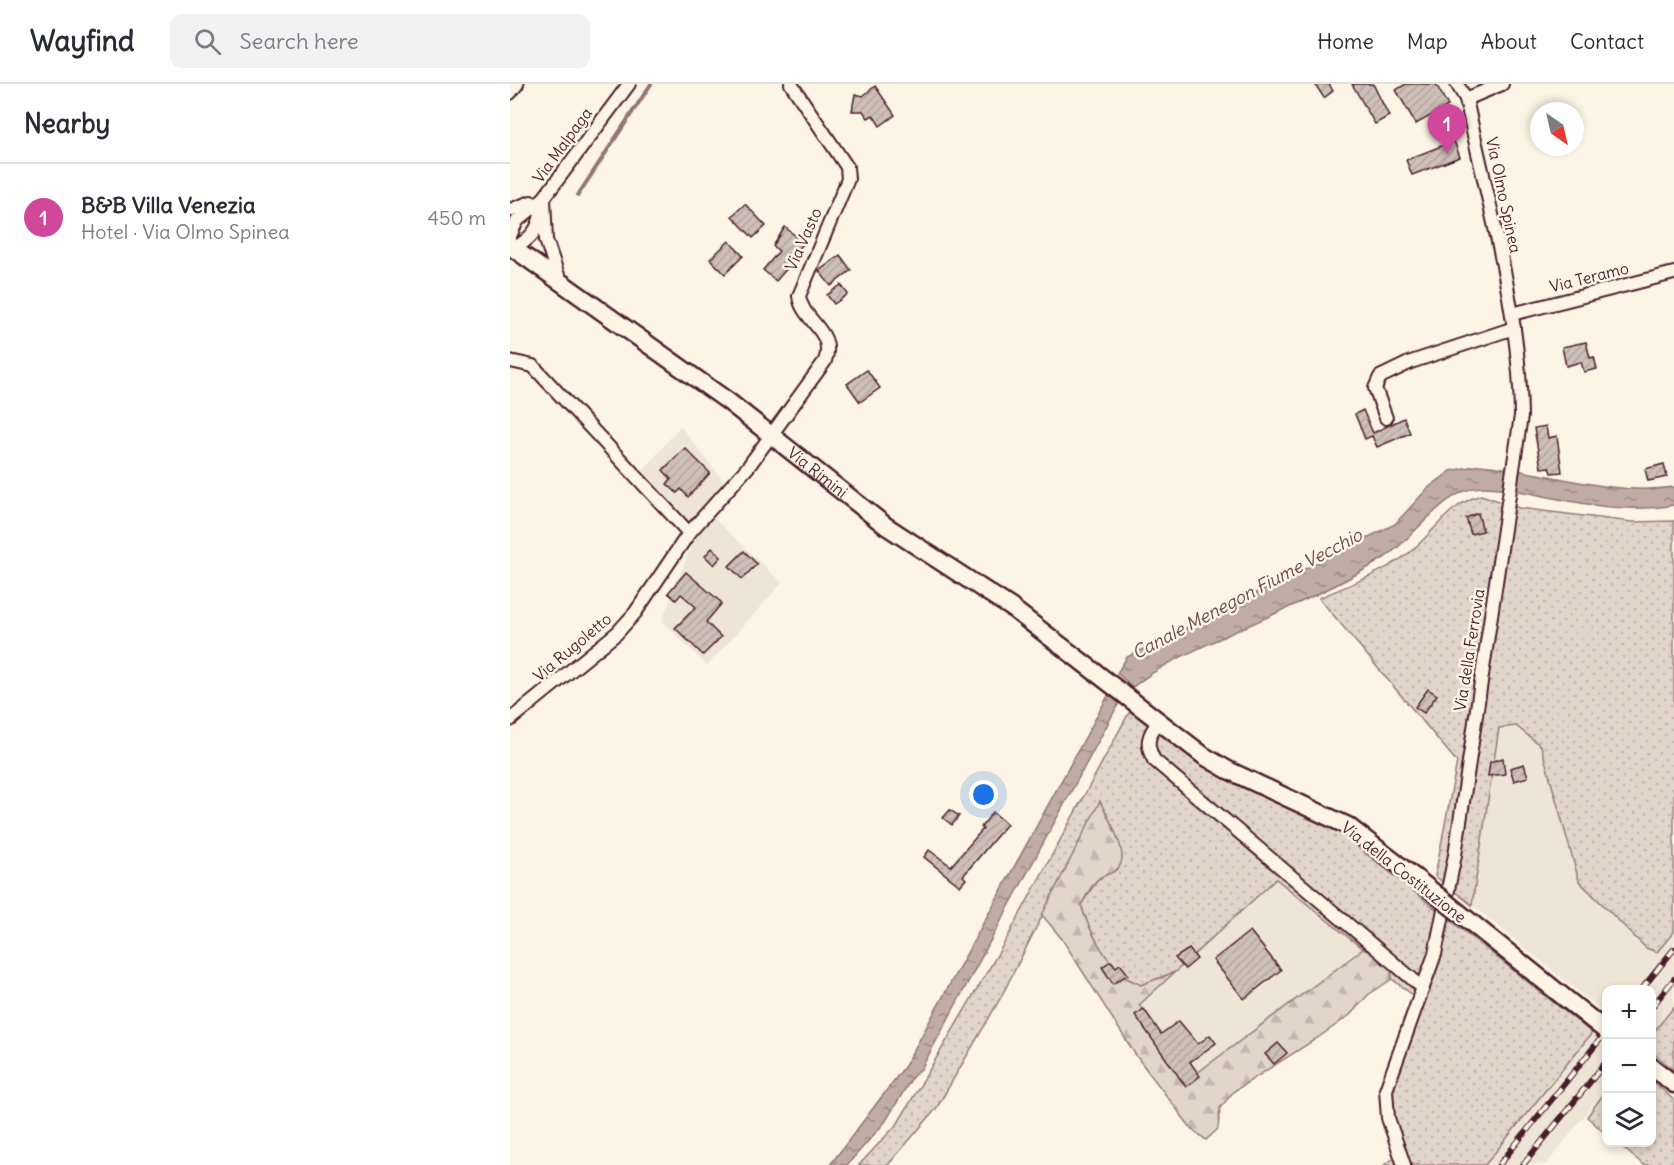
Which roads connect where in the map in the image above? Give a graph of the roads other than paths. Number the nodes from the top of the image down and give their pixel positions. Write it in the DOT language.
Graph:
graph roads {
  1 [pos="518,84"];
  2 [pos="629,84"];
  3 [pos="791,84"];
  4 [pos="1457,84"];
  5 [pos="1502,84"];
  6 [pos="510,93"];
  7 [pos="1466,99"];
  8 [pos="544,198"];
  9 [pos="510,210"];
  10 [pos="512,248"];
  11 [pos="1674,273"];
  12 [pos="560,282"];
  13 [pos="1512,314"];
  14 [pos="1514,328"];
  15 [pos="510,361"];
  16 [pos="1386,418"];
  17 [pos="772,435"];
  18 [pos="689,533"];
  19 [pos="1131,699"];
  20 [pos="510,720"];
  21 [pos="1159,721"];
  22 [pos="1423,988"];
  23 [pos="1602,1028"];
  24 [pos="1656,1069"];
  25 [pos="1671,1082"];
  26 [pos="1404,1165"];
  1 -- 6 [label="street"];
  2 -- 8 [label="street, Via Malpaga"];
  3 -- 17 [label="street, Via Vasto"];
  4 -- 7 [label="street, Via Olmo Spinea"];
  5 -- 7 [label="street"];
  7 -- 13 [label="street, Via Olmo Spinea"];
  8 -- 9 [label="street"];
  8 -- 10 [label="street"];
  8 -- 10 [label="street"];
  8 -- 12 [label="street"];
  10 -- 12 [label="main road, Via Rimini"];
  11 -- 13 [label="street, Via Teramo"];
  12 -- 17 [label="main road, Via Rimini"];
  13 -- 14 [label="street, Via della Ferrovia"];
  14 -- 16 [label="street"];
  14 -- 22 [label="street, Via della Ferrovia"];
  15 -- 18 [label="street"];
  17 -- 18 [label="street, Via Rugoletto"];
  17 -- 19 [label="main road, Via Rimini"];
  18 -- 20 [label="street, Via Rugoletto"];
  19 -- 21 [label="main road, Via della Costituzione"];
  21 -- 22 [label="street"];
  21 -- 23 [label="main road, Via della Costituzione, bridge"];
  22 -- 26 [label="street, Via della Ferrovia"];
  24 -- 25 [label="main road"];
}
